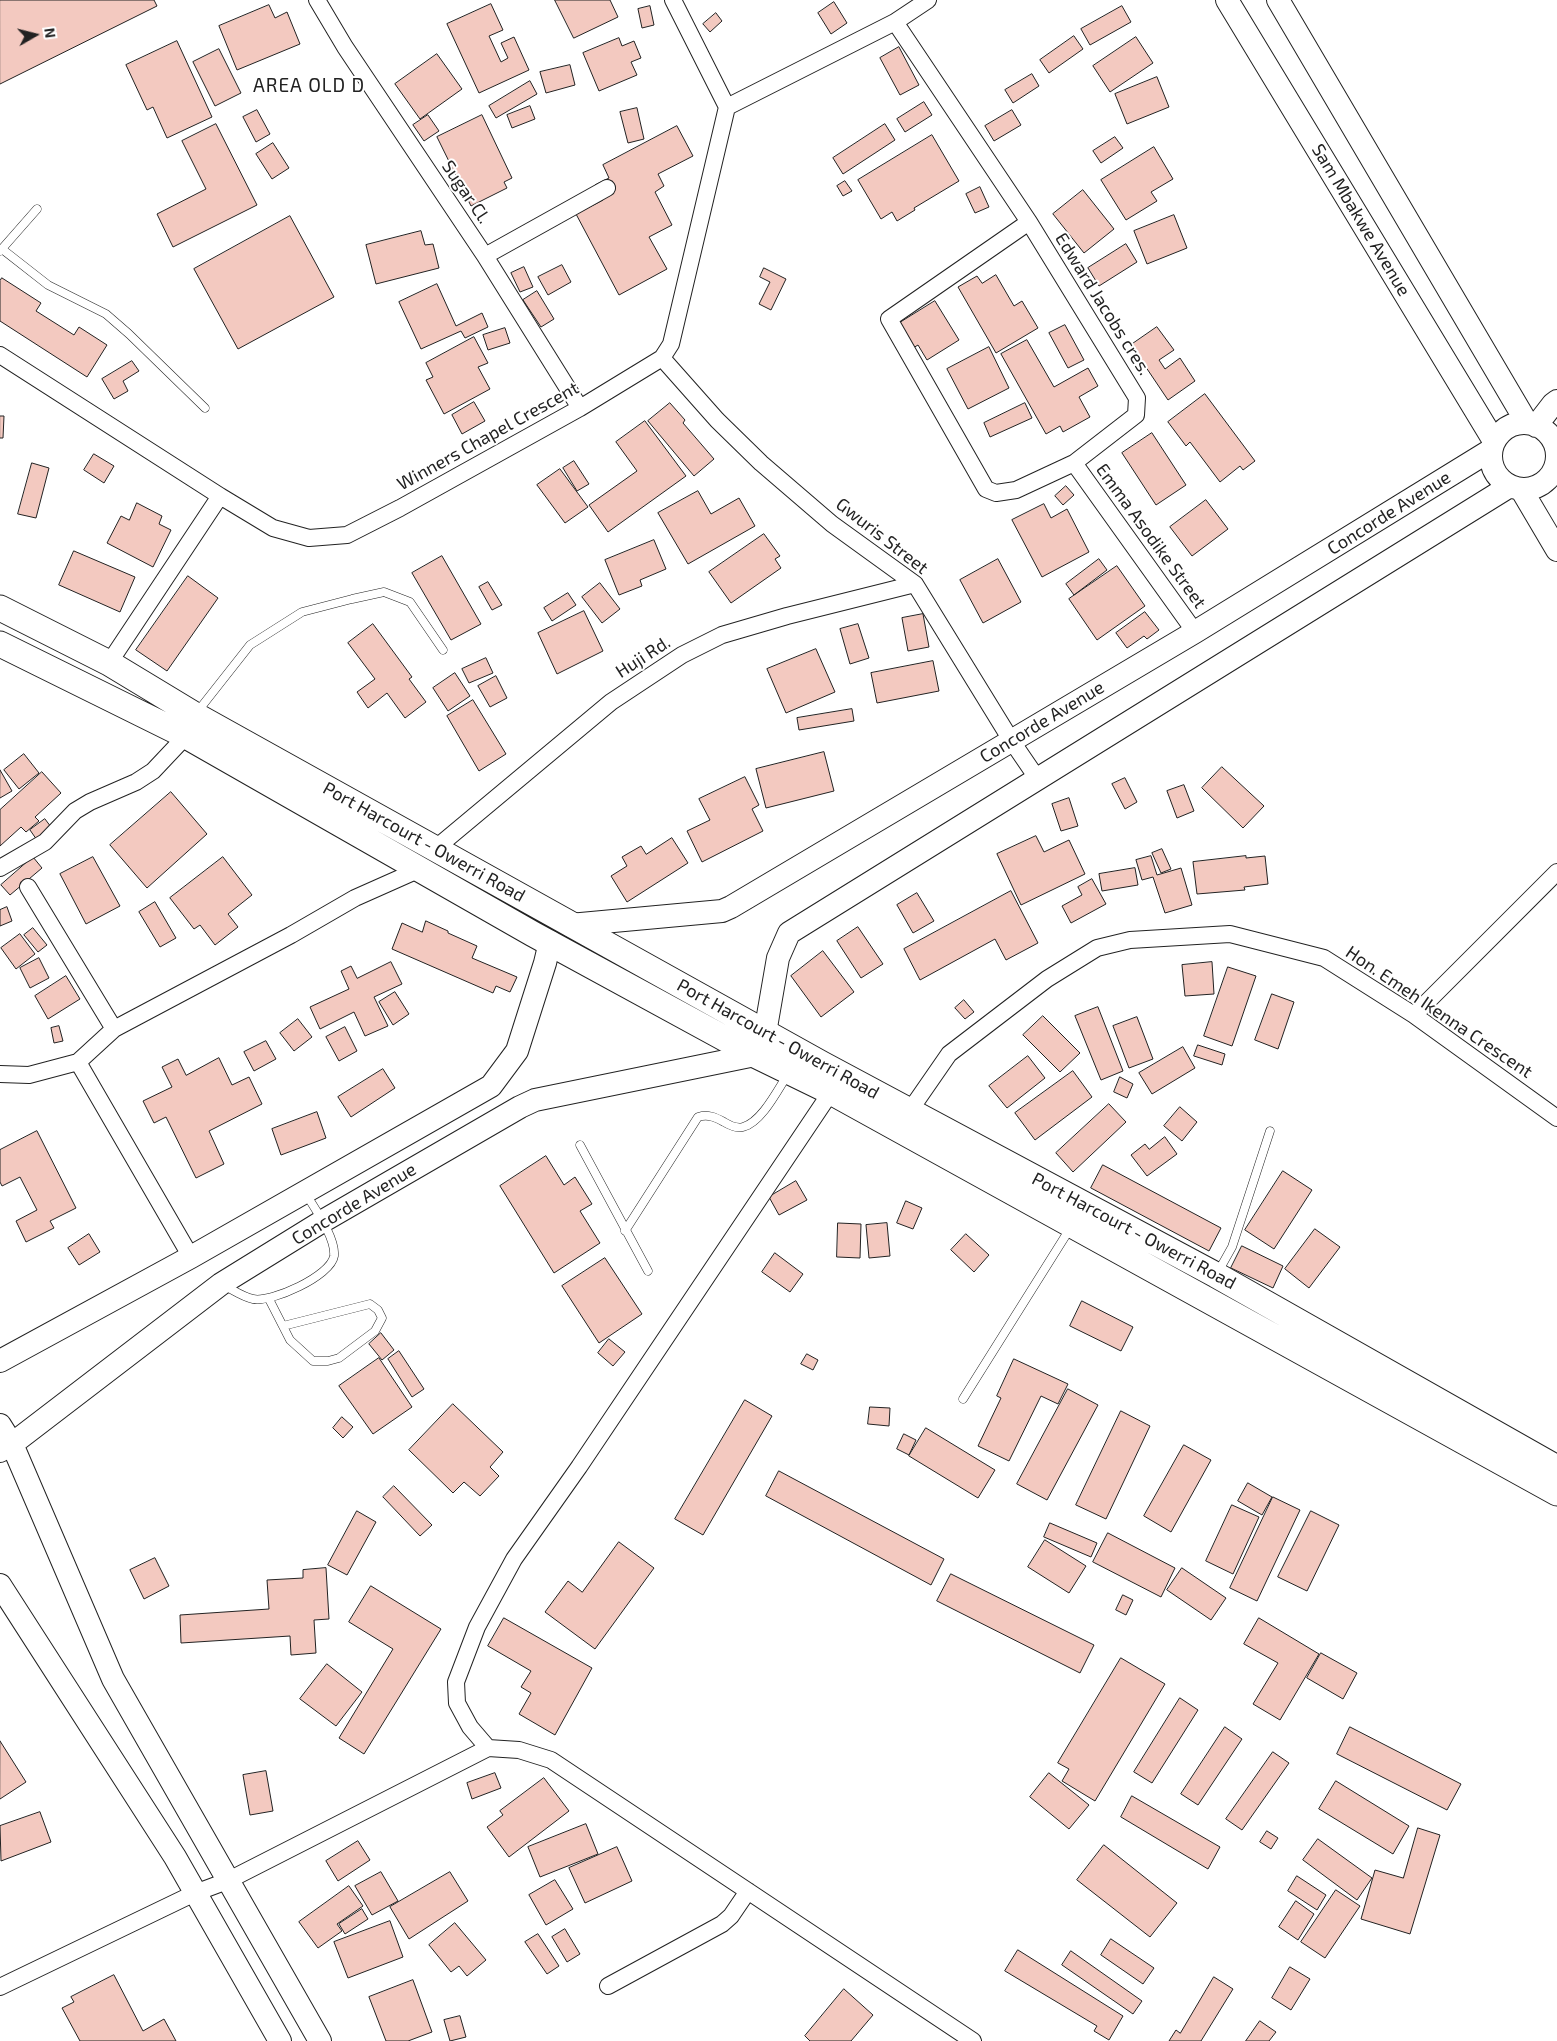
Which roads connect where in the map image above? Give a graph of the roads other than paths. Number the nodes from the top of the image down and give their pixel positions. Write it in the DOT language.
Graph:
graph roads {
  1 [pos="317,0"];
  2 [pos="673,0"];
  3 [pos="928,0"];
  4 [pos="1227,0"];
  5 [pos="1278,0"];
  6 [pos="895,22"];
  7 [pos="727,107"];
  8 [pos="607,188"];
  9 [pos="37,209"];
  10 [pos="1029,222"];
  11 [pos="1,250"];
  12 [pos="485,256"];
  13 [pos="0,355"];
  14 [pos="662,358"];
  15 [pos="1557,401"];
  16 [pos="205,408"];
  17 [pos="580,408"];
  18 [pos="1532,424"];
  19 [pos="1493,445"];
  20 [pos="1074,463"];
  21 [pos="1555,470"];
  22 [pos="1515,487"];
  23 [pos="220,496"];
  24 [pos="1557,550"];
  25 [pos="915,584"];
  26 [pos="0,608"];
  27 [pos="1195,632"];
  28 [pos="0,644"];
  29 [pos="443,650"];
  30 [pos="109,663"];
  31 [pos="190,726"];
  32 [pos="1011,740"];
  33 [pos="1037,778"];
  34 [pos="436,848"];
  35 [pos="0,868"];
  36 [pos="418,870"];
  37 [pos="1557,872"];
  38 [pos="28,888"];
  39 [pos="570,925"];
  40 [pos="550,942"];
  41 [pos="1414,1015"];
  42 [pos="114,1029"];
  43 [pos="765,1033"];
  44 [pos="754,1055"];
  45 [pos="78,1062"];
  46 [pos="789,1072"];
  47 [pos="0,1074"];
  48 [pos="831,1092"];
  49 [pos="1557,1118"];
  50 [pos="903,1120"];
  51 [pos="1270,1131"];
  52 [pos="580,1145"];
  53 [pos="305,1192"];
  54 [pos="323,1222"];
  55 [pos="1072,1226"];
  56 [pos="625,1230"];
  57 [pos="191,1257"];
  58 [pos="648,1271"];
  59 [pos="1216,1275"];
  60 [pos="221,1284"];
  61 [pos="269,1299"];
  62 [pos="282,1326"];
  63 [pos="0,1361"];
  64 [pos="963,1399"];
  65 [pos="0,1425"];
  66 [pos="6,1447"];
  67 [pos="1557,1468"];
  68 [pos="1557,1493"];
  69 [pos="0,1585"];
  70 [pos="488,1748"];
  71 [pos="227,1881"];
  72 [pos="748,1891"];
  73 [pos="195,1893"];
  74 [pos="608,1986"];
  75 [pos="0,1987"];
  76 [pos="280,2041"];
  77 [pos="320,2041"];
  78 [pos="973,2041"];
  1 -- 12 [label="street, Sugar Cl."];
  2 -- 7 [label="street"];
  3 -- 6 [label="street"];
  4 -- 19 [label="street, Sam Mbakwe Avenue"];
  5 -- 18 [label="street"];
  6 -- 7 [label="street"];
  6 -- 10 [label="street, Edward Jacobs cres."];
  7 -- 14 [label="street"];
  8 -- 12 [label="street"];
  9 -- 11 [label="lane"];
  10 -- 20 [label="street, Edward Jacobs cres."];
  10 -- 20 [label="street, Edward Jacobs cres."];
  11 -- 16 [label="lane"];
  12 -- 17 [label="street, Sugar Cl."];
  13 -- 23 [label="street, Winners Chapel Crescent"];
  14 -- 17 [label="street, Winners Chapel Crescent"];
  14 -- 25 [label="street, Gwuris Street"];
  15 -- 18 [label="street"];
  17 -- 23 [label="street, Winners Chapel Crescent"];
  18 -- 19 [label="street"];
  18 -- 21 [label="street"];
  19 -- 22 [label="street"];
  19 -- 27 [label="street, Concorde Avenue"];
  20 -- 27 [label="street, Emma Asodike Street"];
  21 -- 22 [label="street"];
  22 -- 24 [label="street"];
  22 -- 33 [label="street"];
  23 -- 30 [label="street"];
  25 -- 32 [label="street, Gwuris Street"];
  25 -- 34 [label="street, Huji Rd."];
  26 -- 30 [label="main road, Port Harcourt - Owerri Road"];
  27 -- 32 [label="street, Concorde Avenue"];
  28 -- 31 [label="main road, Port Harcourt - Owerri Road"];
  29 -- 31 [label="lane"];
  30 -- 31 [label="main road, Port Harcourt - Owerri Road"];
  31 -- 34 [label="main road, Port Harcourt - Owerri Road"];
  31 -- 35 [label="street"];
  31 -- 36 [label="main road, Port Harcourt - Owerri Road"];
  32 -- 33 [label="street, Gwuris Street"];
  32 -- 39 [label="street, Concorde Avenue"];
  33 -- 43 [label="street"];
  34 -- 36 [label="main road"];
  34 -- 39 [label="main road, Port Harcourt - Owerri Road"];
  36 -- 40 [label="main road, Port Harcourt - Owerri Road"];
  36 -- 42 [label="street"];
  37 -- 41 [label="street"];
  38 -- 42 [label="street"];
  39 -- 43 [label="main road, Port Harcourt - Owerri Road"];
  40 -- 44 [label="main road, Port Harcourt - Owerri Road"];
  40 -- 53 [label="street, Concorde Avenue"];
  41 -- 49 [label="street, Hon. Emeh Ikenna Crescent"];
  41 -- 50 [label="street, Hon. Emeh Ikenna Crescent"];
  42 -- 45 [label="street"];
  43 -- 50 [label="main road, Port Harcourt - Owerri Road"];
  44 -- 46 [label="main road, Port Harcourt - Owerri Road"];
  44 -- 54 [label="street, Concorde Avenue"];
  45 -- 47 [label="street"];
  45 -- 57 [label="street"];
  46 -- 48 [label="main road, Port Harcourt - Owerri Road"];
  46 -- 56 [label="lane"];
  48 -- 50 [label="main road, Port Harcourt - Owerri Road"];
  48 -- 70 [label="street"];
  50 -- 55 [label="main road, Port Harcourt - Owerri Road"];
  50 -- 59 [label="main road, Port Harcourt - Owerri Road"];
  51 -- 59 [label="lane"];
  52 -- 56 [label="lane"];
  53 -- 54 [label="lane"];
  53 -- 57 [label="street, Concorde Avenue"];
  54 -- 60 [label="street, Concorde Avenue"];
  54 -- 61 [label="lane"];
  55 -- 64 [label="lane"];
  55 -- 68 [label="main road, Port Harcourt - Owerri Road"];
  56 -- 58 [label="lane"];
  57 -- 63 [label="street, Concorde Avenue"];
  59 -- 67 [label="main road, Port Harcourt - Owerri Road"];
  60 -- 61 [label="lane"];
  60 -- 66 [label="street, Concorde Avenue"];
  61 -- 62 [label="lane"];
  62 -- 62 [label="lane"];
  65 -- 66 [label="street"];
  66 -- 71 [label="street"];
  69 -- 73 [label="street"];
  70 -- 71 [label="street"];
  70 -- 72 [label="street"];
  71 -- 73 [label="street"];
  71 -- 77 [label="street"];
  72 -- 74 [label="street"];
  72 -- 78 [label="street"];
  73 -- 75 [label="street"];
  73 -- 76 [label="street"];
}
